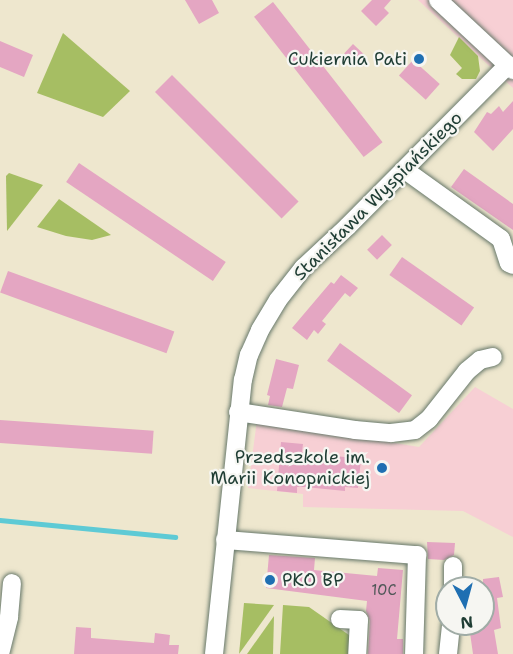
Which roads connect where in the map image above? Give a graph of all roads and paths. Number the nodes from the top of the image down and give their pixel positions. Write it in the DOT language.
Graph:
graph roads {
  1 [pos="438,0"];
  2 [pos="511,67"];
  3 [pos="405,170"];
  4 [pos="513,265"];
  5 [pos="492,357"];
  6 [pos="238,412"];
  7 [pos="225,540"];
  8 [pos="453,566"];
  9 [pos="453,576"];
  10 [pos="12,583"];
  11 [pos="340,619"];
  12 [pos="450,636"];
  13 [pos="0,654"];
  14 [pos="214,654"];
  15 [pos="357,654"];
  16 [pos="414,654"];
  17 [pos="448,654"];
  1 -- 2 [label="street"];
  2 -- 3 [label="street, Stanisława Wyspiańskiego"];
  3 -- 4 [label="street"];
  3 -- 6 [label="street, Stanisława Wyspiańskiego"];
  5 -- 6 [label="street"];
  6 -- 7 [label="street, Stanisława Wyspiańskiego"];
  7 -- 14 [label="street, Stanisława Wyspiańskiego"];
  7 -- 16 [label="street"];
  8 -- 9 [label="street"];
  10 -- 13 [label="street"];
  11 -- 15 [label="street"];
  12 -- 17 [label="street"];
}
